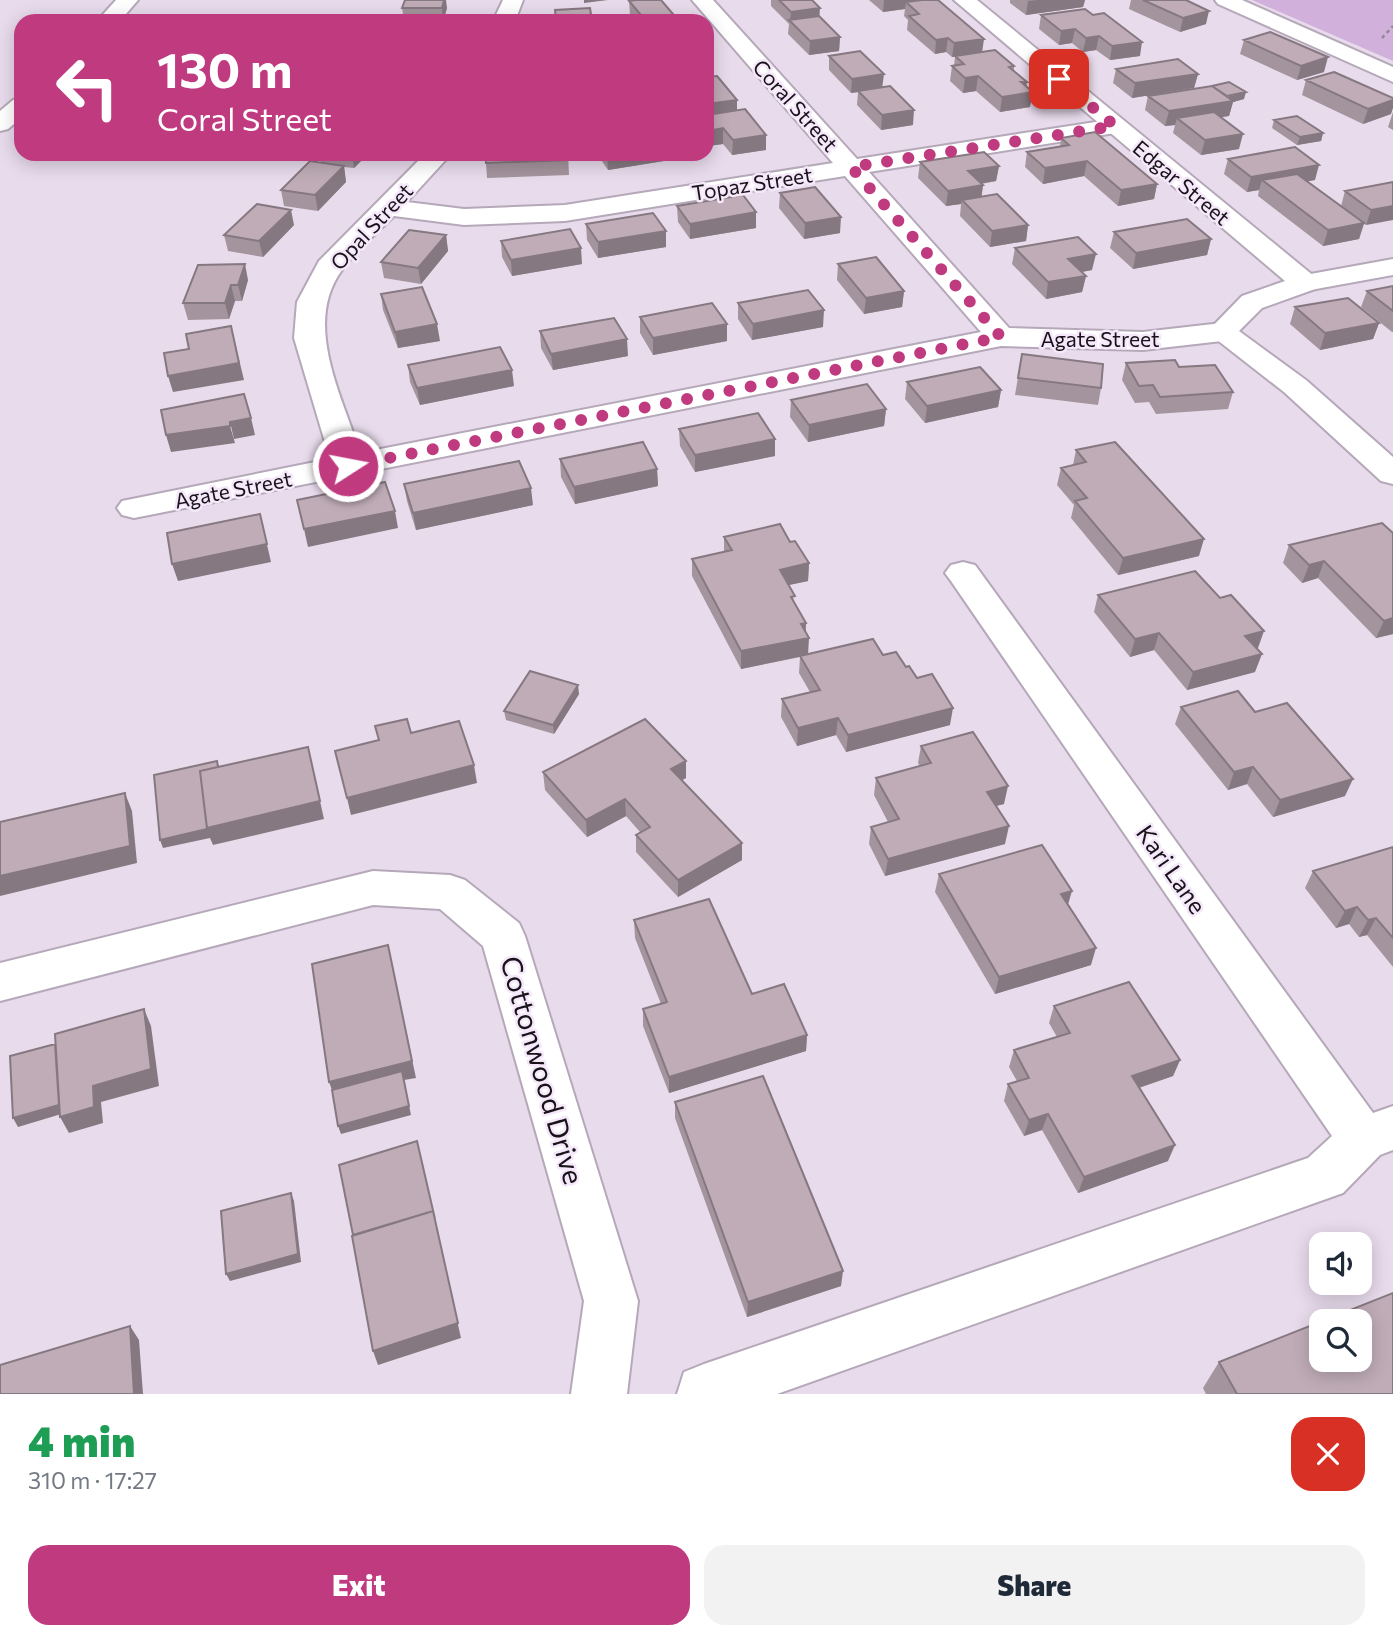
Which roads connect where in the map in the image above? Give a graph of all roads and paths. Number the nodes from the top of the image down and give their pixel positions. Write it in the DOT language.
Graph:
graph roads {
  1 [pos="128,0"];
  2 [pos="702,0"];
  3 [pos="964,0"];
  4 [pos="1225,0"];
  5 [pos="115,14"];
  6 [pos="1393,75"];
  7 [pos="14,111"];
  8 [pos="0,124"];
  9 [pos="1115,126"];
  10 [pos="432,161"];
  11 [pos="851,167"];
  12 [pos="388,207"];
  13 [pos="1393,267"];
  14 [pos="1305,283"];
  15 [pos="1222,332"];
  16 [pos="1001,337"];
  17 [pos="348,466"];
  18 [pos="1393,474"];
  19 [pos="134,508"];
  20 [pos="963,573"];
  21 [pos="0,982"];
  22 [pos="1378,1134"];
  23 [pos="705,1392"];
  24 [pos="599,1394"];
  1 -- 5 [label="street"];
  2 -- 11 [label="street, Coral Street"];
  3 -- 9 [label="street, Edgar Street"];
  4 -- 6 [label="street"];
  7 -- 8 [label="street"];
  9 -- 11 [label="street, Topaz Street"];
  9 -- 14 [label="street, Edgar Street"];
  10 -- 12 [label="street, Opal Street"];
  11 -- 12 [label="street, Topaz Street"];
  11 -- 16 [label="street, Coral Street"];
  12 -- 17 [label="street, Opal Street"];
  13 -- 14 [label="street"];
  14 -- 15 [label="street"];
  15 -- 16 [label="street, Agate Street"];
  15 -- 18 [label="street"];
  16 -- 17 [label="street, Agate Street"];
  17 -- 19 [label="street, Agate Street"];
  20 -- 22 [label="street, Kari Lane"];
  21 -- 24 [label="street, Cottonwood Drive"];
  22 -- 23 [label="street"];
}
